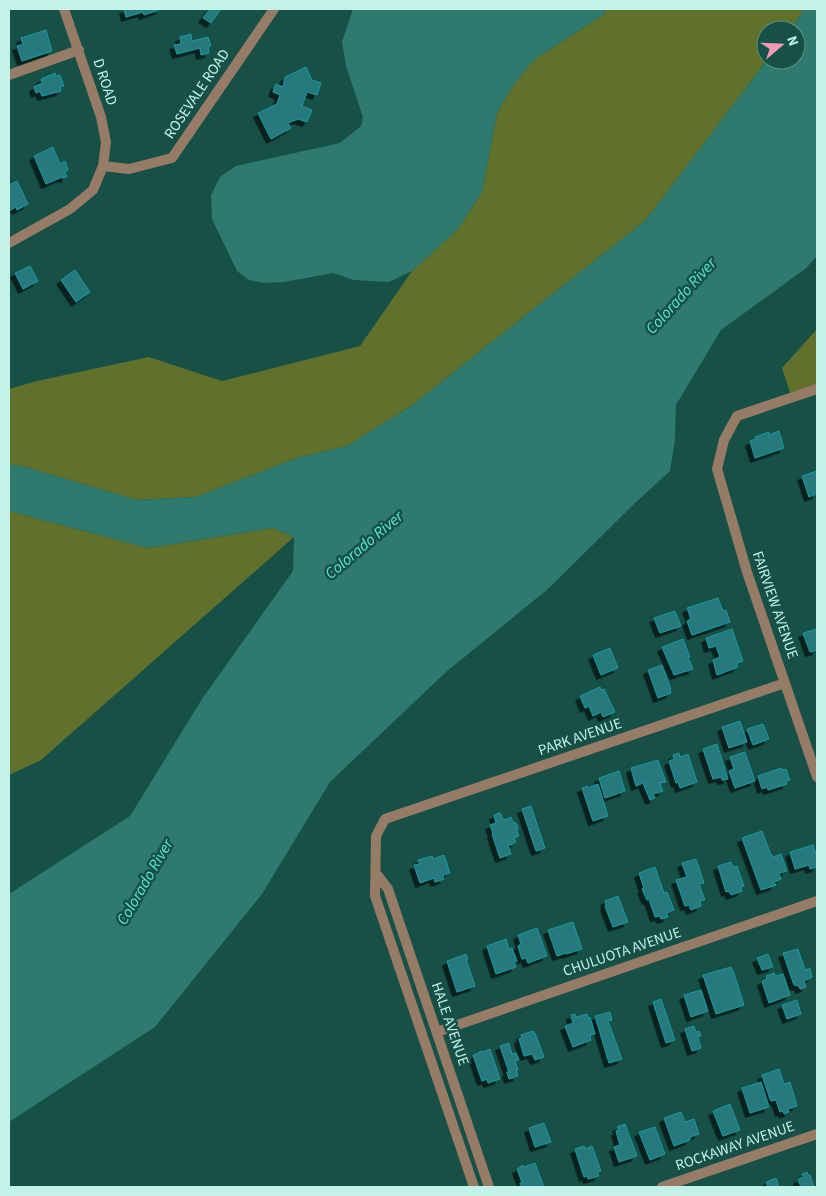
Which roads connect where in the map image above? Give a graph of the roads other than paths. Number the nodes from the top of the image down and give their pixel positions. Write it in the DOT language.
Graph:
graph roads {
  1 [pos="64,9"];
  2 [pos="274,9"];
  3 [pos="79,50"];
  4 [pos="9,75"];
  5 [pos="103,166"];
  6 [pos="9,243"];
  7 [pos="817,389"];
  8 [pos="785,683"];
  9 [pos="817,777"];
  10 [pos="386,819"];
  11 [pos="376,873"];
  12 [pos="817,901"];
  13 [pos="437,1032"];
  14 [pos="817,1134"];
  15 [pos="474,1187"];
  16 [pos="489,1187"];
  17 [pos="662,1187"];
  1 -- 3 [label="street, D ROAD"];
  2 -- 5 [label="street, ROSEVALE ROAD"];
  3 -- 4 [label="street"];
  3 -- 5 [label="street, D ROAD"];
  5 -- 6 [label="street"];
  7 -- 8 [label="street, FAIRVIEW AVENUE"];
  8 -- 9 [label="street, FAIRVIEW AVENUE"];
  8 -- 10 [label="street, PARK AVENUE"];
  10 -- 11 [label="street, HALE AVENUE"];
  11 -- 13 [label="street, HALE AVENUE"];
  11 -- 15 [label="street, HALE AVENUE"];
  12 -- 13 [label="street, CHULUOTA AVENUE"];
  13 -- 16 [label="street, HALE AVENUE"];
  14 -- 17 [label="street, ROCKAWAY AVENUE"];
}
